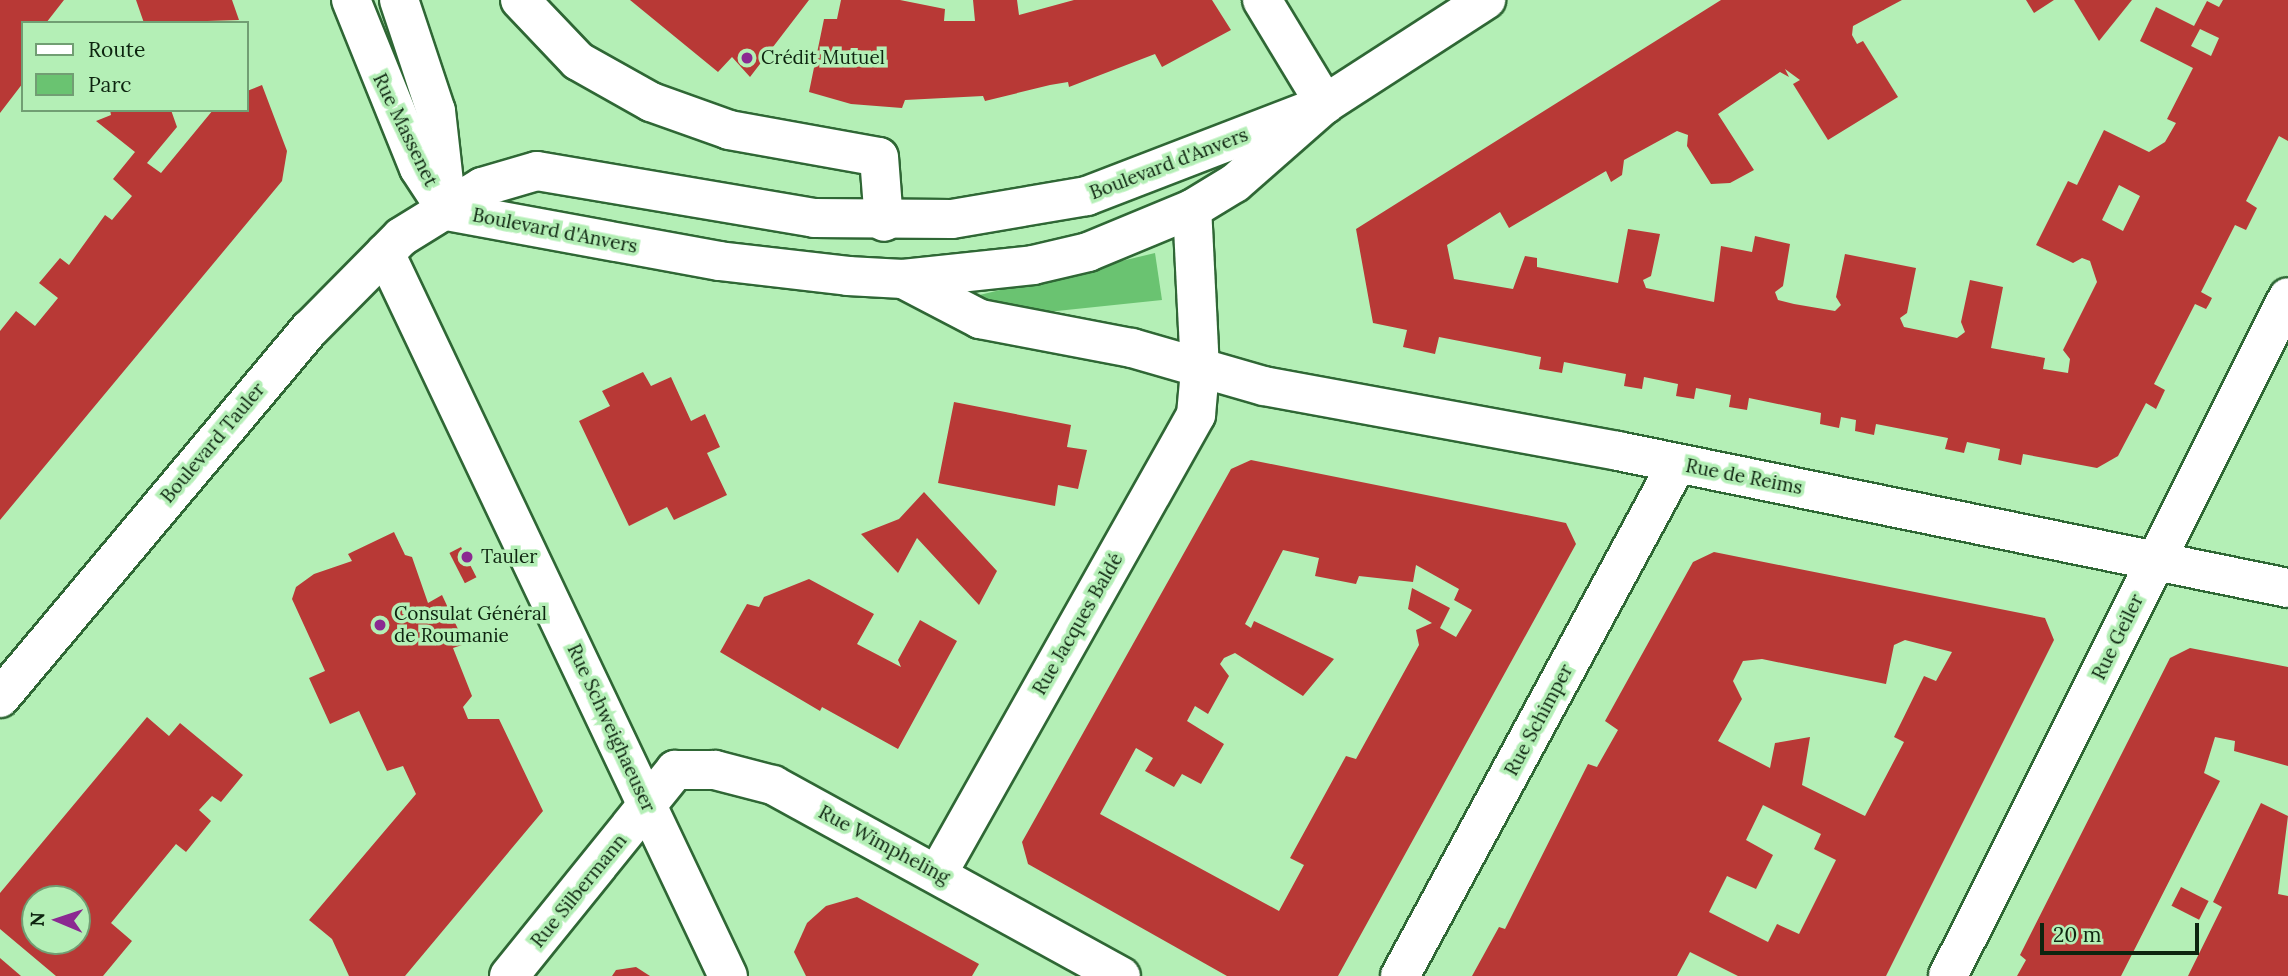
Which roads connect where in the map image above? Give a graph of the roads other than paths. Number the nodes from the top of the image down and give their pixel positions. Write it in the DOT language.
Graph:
graph roads {
  1 [pos="351,0"];
  2 [pos="399,0"];
  3 [pos="520,0"];
  4 [pos="1262,0"];
  5 [pos="1486,0"];
  6 [pos="1325,104"];
  7 [pos="1192,209"];
  8 [pos="447,211"];
  9 [pos="884,222"];
  10 [pos="386,253"];
  11 [pos="903,279"];
  12 [pos="2288,297"];
  13 [pos="1200,370"];
  14 [pos="1677,464"];
  15 [pos="2155,561"];
  16 [pos="2288,588"];
  17 [pos="0,698"];
  18 [pos="646,803"];
  19 [pos="938,873"];
  20 [pos="509,976"];
  21 [pos="728,976"];
  22 [pos="1121,976"];
  23 [pos="1400,976"];
  24 [pos="1948,976"];
  1 -- 8 [label="street, Rue Massenet"];
  2 -- 8 [label="street, Rue Massenet"];
  3 -- 9 [label="street"];
  4 -- 6 [label="street"];
  5 -- 6 [label="street, Boulevard d'Anvers"];
  6 -- 7 [label="street, Boulevard d'Anvers"];
  6 -- 9 [label="street, Boulevard d'Anvers"];
  7 -- 11 [label="street, Boulevard d'Anvers"];
  7 -- 13 [label="street"];
  8 -- 9 [label="street, Boulevard d'Anvers"];
  8 -- 10 [label="street, Boulevard Tauler"];
  8 -- 11 [label="street, Boulevard d'Anvers"];
  10 -- 17 [label="street, Boulevard Tauler"];
  10 -- 18 [label="street, Rue Schweighaeuser"];
  11 -- 13 [label="street, Boulevard d'Anvers"];
  12 -- 15 [label="street, Rue Geiler"];
  13 -- 14 [label="street, Rue de Reims"];
  13 -- 19 [label="street, Rue Jacques Baldé"];
  14 -- 15 [label="street, Rue de Reims"];
  14 -- 23 [label="street, Rue Schimper"];
  15 -- 16 [label="street, Rue de Reims"];
  15 -- 24 [label="street, Rue Geiler"];
  18 -- 19 [label="street, Rue Wimpheling"];
  18 -- 20 [label="street, Rue Silbermann"];
  18 -- 21 [label="street, Rue Schweighaeuser"];
  19 -- 22 [label="street, Rue Wimpheling"];
}
